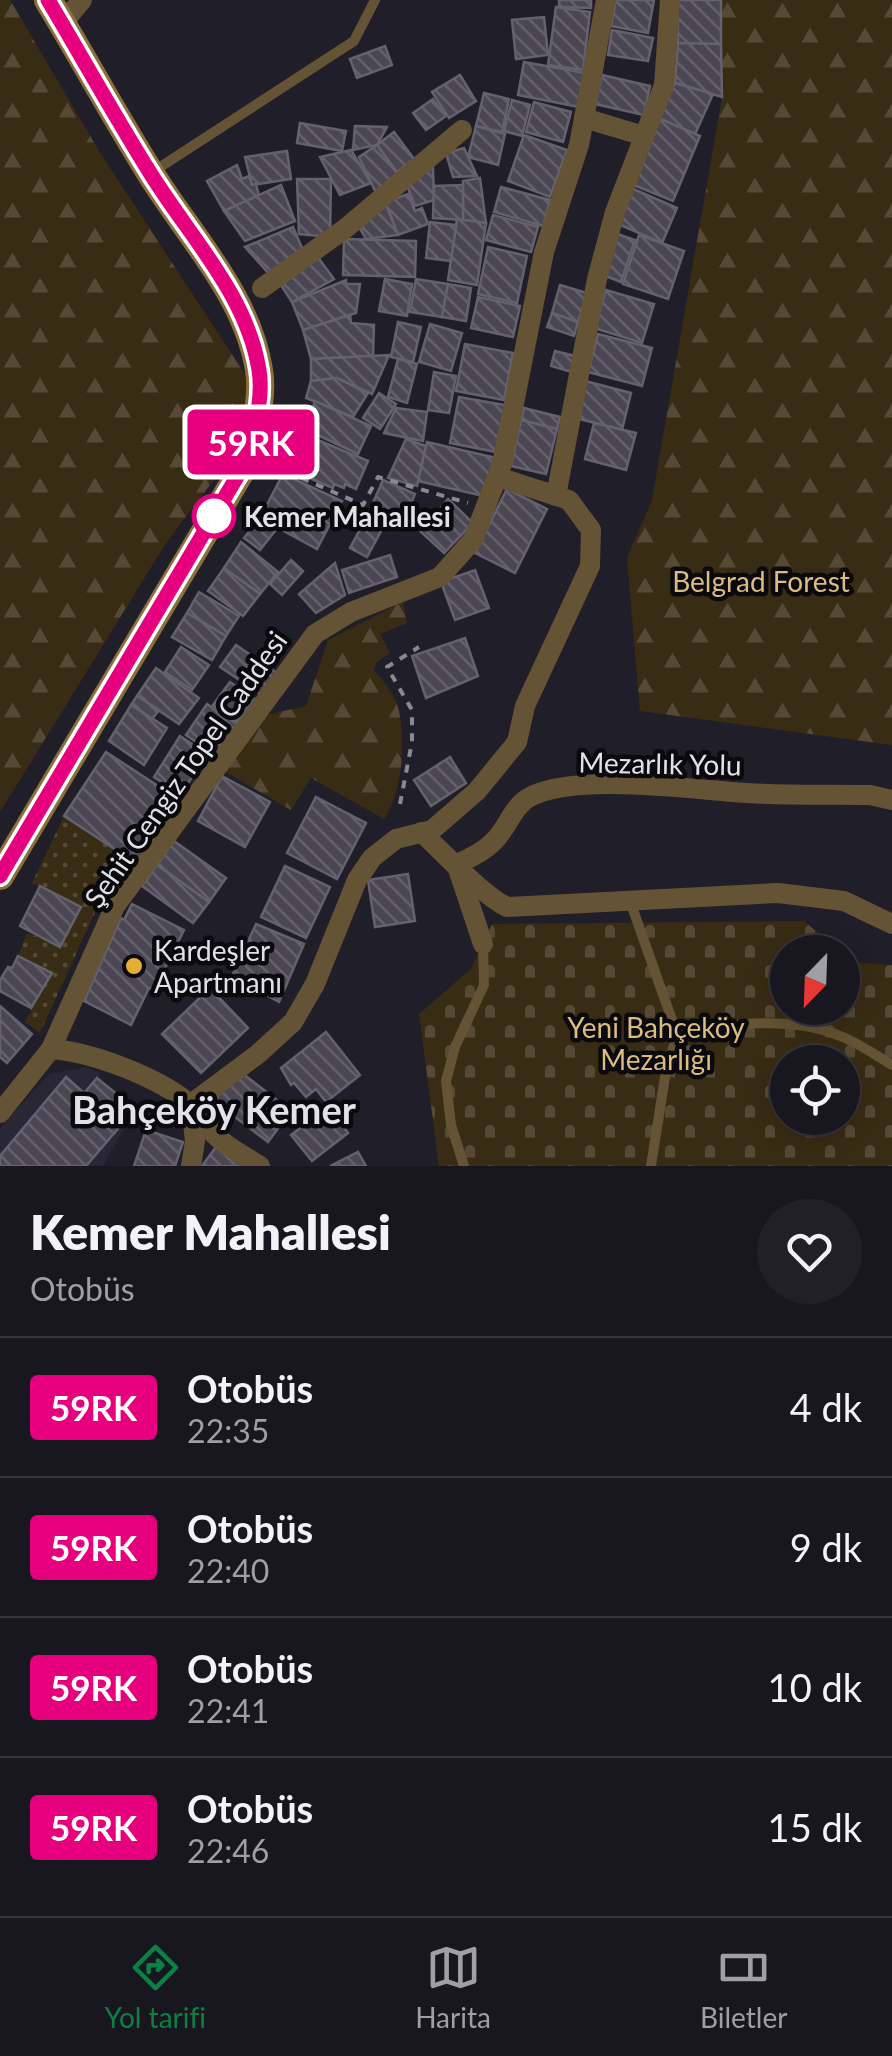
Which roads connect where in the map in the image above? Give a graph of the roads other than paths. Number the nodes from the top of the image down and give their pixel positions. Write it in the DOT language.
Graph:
graph roads {
  1 [pos="82,0"];
  2 [pos="375,0"];
  3 [pos="606,0"];
  4 [pos="670,0"];
  5 [pos="55,12"];
  6 [pos="584,118"];
  7 [pos="462,130"];
  8 [pos="644,136"];
  9 [pos="150,174"];
  10 [pos="262,288"];
  11 [pos="498,477"];
  12 [pos="556,496"];
  13 [pos="892,800"];
  14 [pos="422,832"];
  15 [pos="457,864"];
  16 [pos="0,876"];
  17 [pos="630,900"];
  18 [pos="892,924"];
  19 [pos="483,944"];
  20 [pos="676,1034"];
  21 [pos="52,1050"];
  22 [pos="892,1065"];
  23 [pos="191,1104"];
  24 [pos="0,1113"];
  25 [pos="191,1166"];
  26 [pos="260,1166"];
  27 [pos="464,1166"];
  28 [pos="651,1166"];
  1 -- 5 [label="street"];
  2 -- 9 [label="lane"];
  3 -- 6 [label="street, Şehit Cengiz Topel Caddesi"];
  4 -- 8 [label="street"];
  5 -- 9 [label="main road"];
  6 -- 8 [label="street"];
  6 -- 11 [label="street, Şehit Cengiz Topel Caddesi"];
  7 -- 10 [label="street"];
  8 -- 12 [label="street"];
  9 -- 16 [label="main road"];
  11 -- 12 [label="street"];
  11 -- 21 [label="street, Şehit Cengiz Topel Caddesi"];
  12 -- 14 [label="street"];
  13 -- 15 [label="street, Mezarlık Yolu"];
  14 -- 15 [label="street"];
  14 -- 23 [label="street"];
  15 -- 17 [label="street"];
  15 -- 19 [label="street"];
  17 -- 18 [label="street"];
  17 -- 20 [label="lane"];
  19 -- 27 [label="lane"];
  20 -- 22 [label="lane"];
  20 -- 28 [label="lane"];
  21 -- 23 [label="street"];
  21 -- 24 [label="street, Şehit Cengiz Topel Caddesi"];
  23 -- 25 [label="street"];
  23 -- 26 [label="street"];
}
